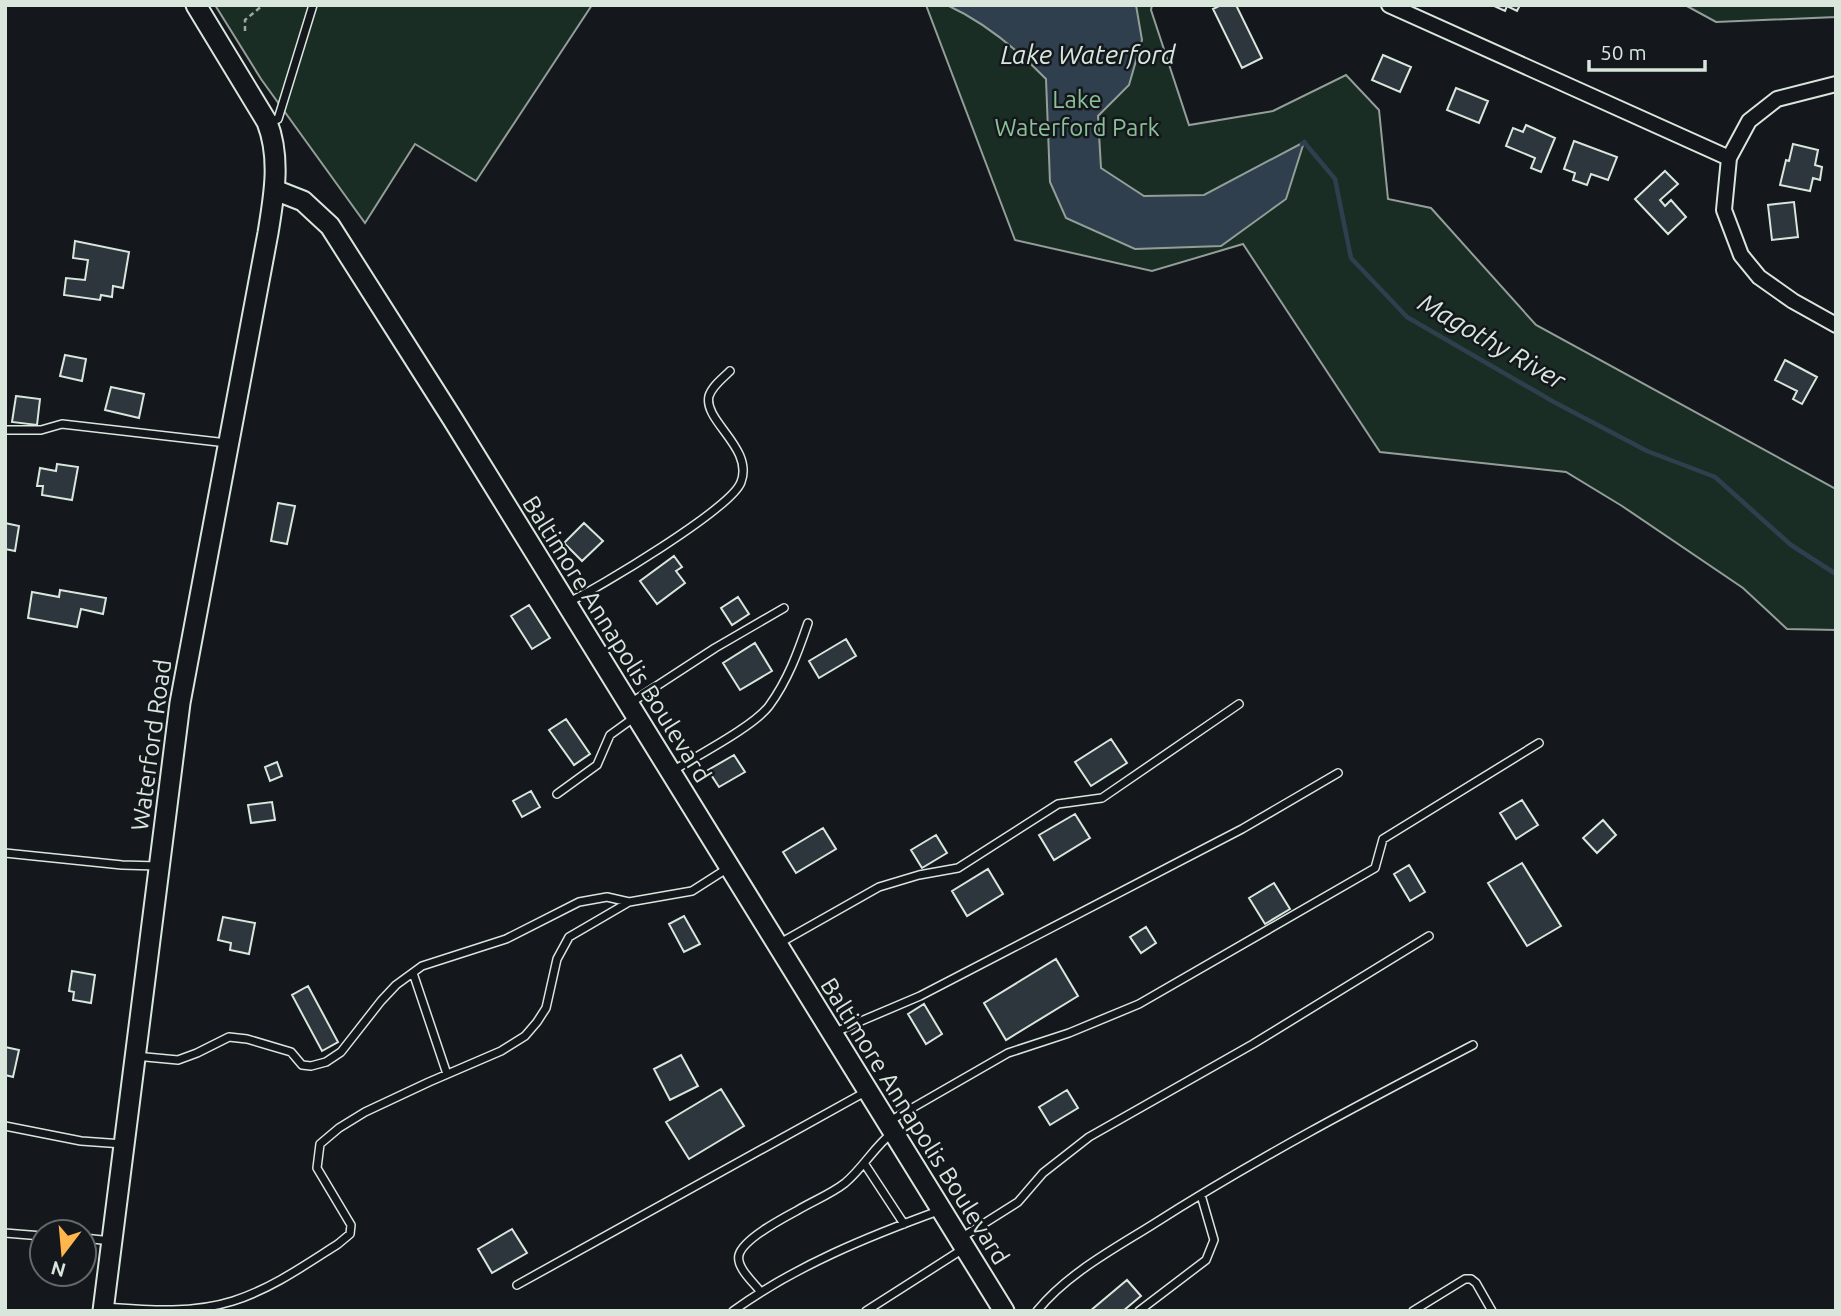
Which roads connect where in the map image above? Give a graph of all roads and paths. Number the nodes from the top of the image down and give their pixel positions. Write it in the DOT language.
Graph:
graph roads {
  1 [pos="196,5"];
  2 [pos="263,5"];
  3 [pos="313,5"];
  4 [pos="1389,5"];
  5 [pos="244,31"];
  6 [pos="1836,85"];
  7 [pos="267,122"];
  8 [pos="1729,158"];
  9 [pos="275,190"];
  10 [pos="1836,325"];
  11 [pos="730,371"];
  12 [pos="5,430"];
  13 [pos="228,443"];
  14 [pos="566,604"];
  15 [pos="784,608"];
  16 [pos="808,623"];
  17 [pos="1239,704"];
  18 [pos="632,711"];
  19 [pos="1539,743"];
  20 [pos="670,773"];
  21 [pos="1338,773"];
  22 [pos="557,794"];
  23 [pos="5,853"];
  24 [pos="159,866"];
  25 [pos="729,868"];
  26 [pos="629,902"];
  27 [pos="1429,936"];
  28 [pos="777,945"];
  29 [pos="413,973"];
  30 [pos="832,1033"];
  31 [pos="1472,1045"];
  32 [pos="135,1056"];
  33 [pos="447,1074"];
  34 [pos="867,1090"];
  35 [pos="5,1126"];
  36 [pos="890,1127"];
  37 [pos="123,1144"];
  38 [pos="864,1163"];
  39 [pos="1201,1195"];
  40 [pos="942,1210"];
  41 [pos="904,1224"];
  42 [pos="5,1233"];
  43 [pos="28,1235"];
  44 [pos="98,1240"];
  45 [pos="112,1241"];
  46 [pos="963,1244"];
  47 [pos="517,1285"];
  48 [pos="760,1291"];
  49 [pos="104,1309"];
  50 [pos="733,1311"];
  51 [pos="866,1311"];
  52 [pos="1004,1311"];
  53 [pos="1037,1311"];
  54 [pos="1139,1311"];
  55 [pos="1413,1311"];
  56 [pos="1492,1311"];
  1 -- 7 [label="main road"];
  2 -- 5 [label="path"];
  3 -- 7 [label="lane"];
  4 -- 8 [label="street"];
  6 -- 8 [label="street"];
  7 -- 9 [label="main road"];
  8 -- 10 [label="street"];
  9 -- 13 [label="main road, Waterford Road"];
  9 -- 14 [label="main road, Baltimore Annapolis Boulevard"];
  11 -- 14 [label="lane"];
  12 -- 13 [label="lane"];
  13 -- 24 [label="main road, Waterford Road"];
  14 -- 18 [label="main road, Baltimore Annapolis Boulevard"];
  15 -- 18 [label="lane"];
  16 -- 20 [label="lane"];
  17 -- 28 [label="lane"];
  18 -- 20 [label="main road, Baltimore Annapolis Boulevard"];
  18 -- 22 [label="lane"];
  19 -- 36 [label="lane"];
  20 -- 25 [label="main road, Baltimore Annapolis Boulevard"];
  21 -- 30 [label="lane"];
  23 -- 24 [label="lane"];
  24 -- 32 [label="main road, Waterford Road"];
  25 -- 26 [label="lane"];
  25 -- 28 [label="main road, Baltimore Annapolis Boulevard"];
  26 -- 29 [label="lane"];
  26 -- 33 [label="lane"];
  27 -- 46 [label="lane"];
  28 -- 30 [label="main road, Baltimore Annapolis Boulevard"];
  29 -- 32 [label="lane"];
  29 -- 33 [label="lane"];
  30 -- 34 [label="main road, Baltimore Annapolis Boulevard"];
  31 -- 39 [label="lane"];
  32 -- 37 [label="main road, Waterford Road"];
  33 -- 49 [label="lane"];
  34 -- 36 [label="main road, Baltimore Annapolis Boulevard"];
  34 -- 47 [label="lane"];
  35 -- 37 [label="lane"];
  36 -- 38 [label="lane"];
  36 -- 40 [label="main road, Baltimore Annapolis Boulevard"];
  37 -- 45 [label="main road, Waterford Road"];
  38 -- 41 [label="lane"];
  38 -- 48 [label="lane"];
  39 -- 53 [label="lane"];
  39 -- 54 [label="lane"];
  40 -- 41 [label="lane"];
  40 -- 46 [label="main road, Baltimore Annapolis Boulevard"];
  41 -- 48 [label="lane"];
  42 -- 43 [label="lane"];
  44 -- 45 [label="lane"];
  45 -- 49 [label="main road, Waterford Road"];
  46 -- 51 [label="lane"];
  46 -- 52 [label="main road, Baltimore Annapolis Boulevard"];
  48 -- 50 [label="lane"];
  55 -- 56 [label="lane"];
}
